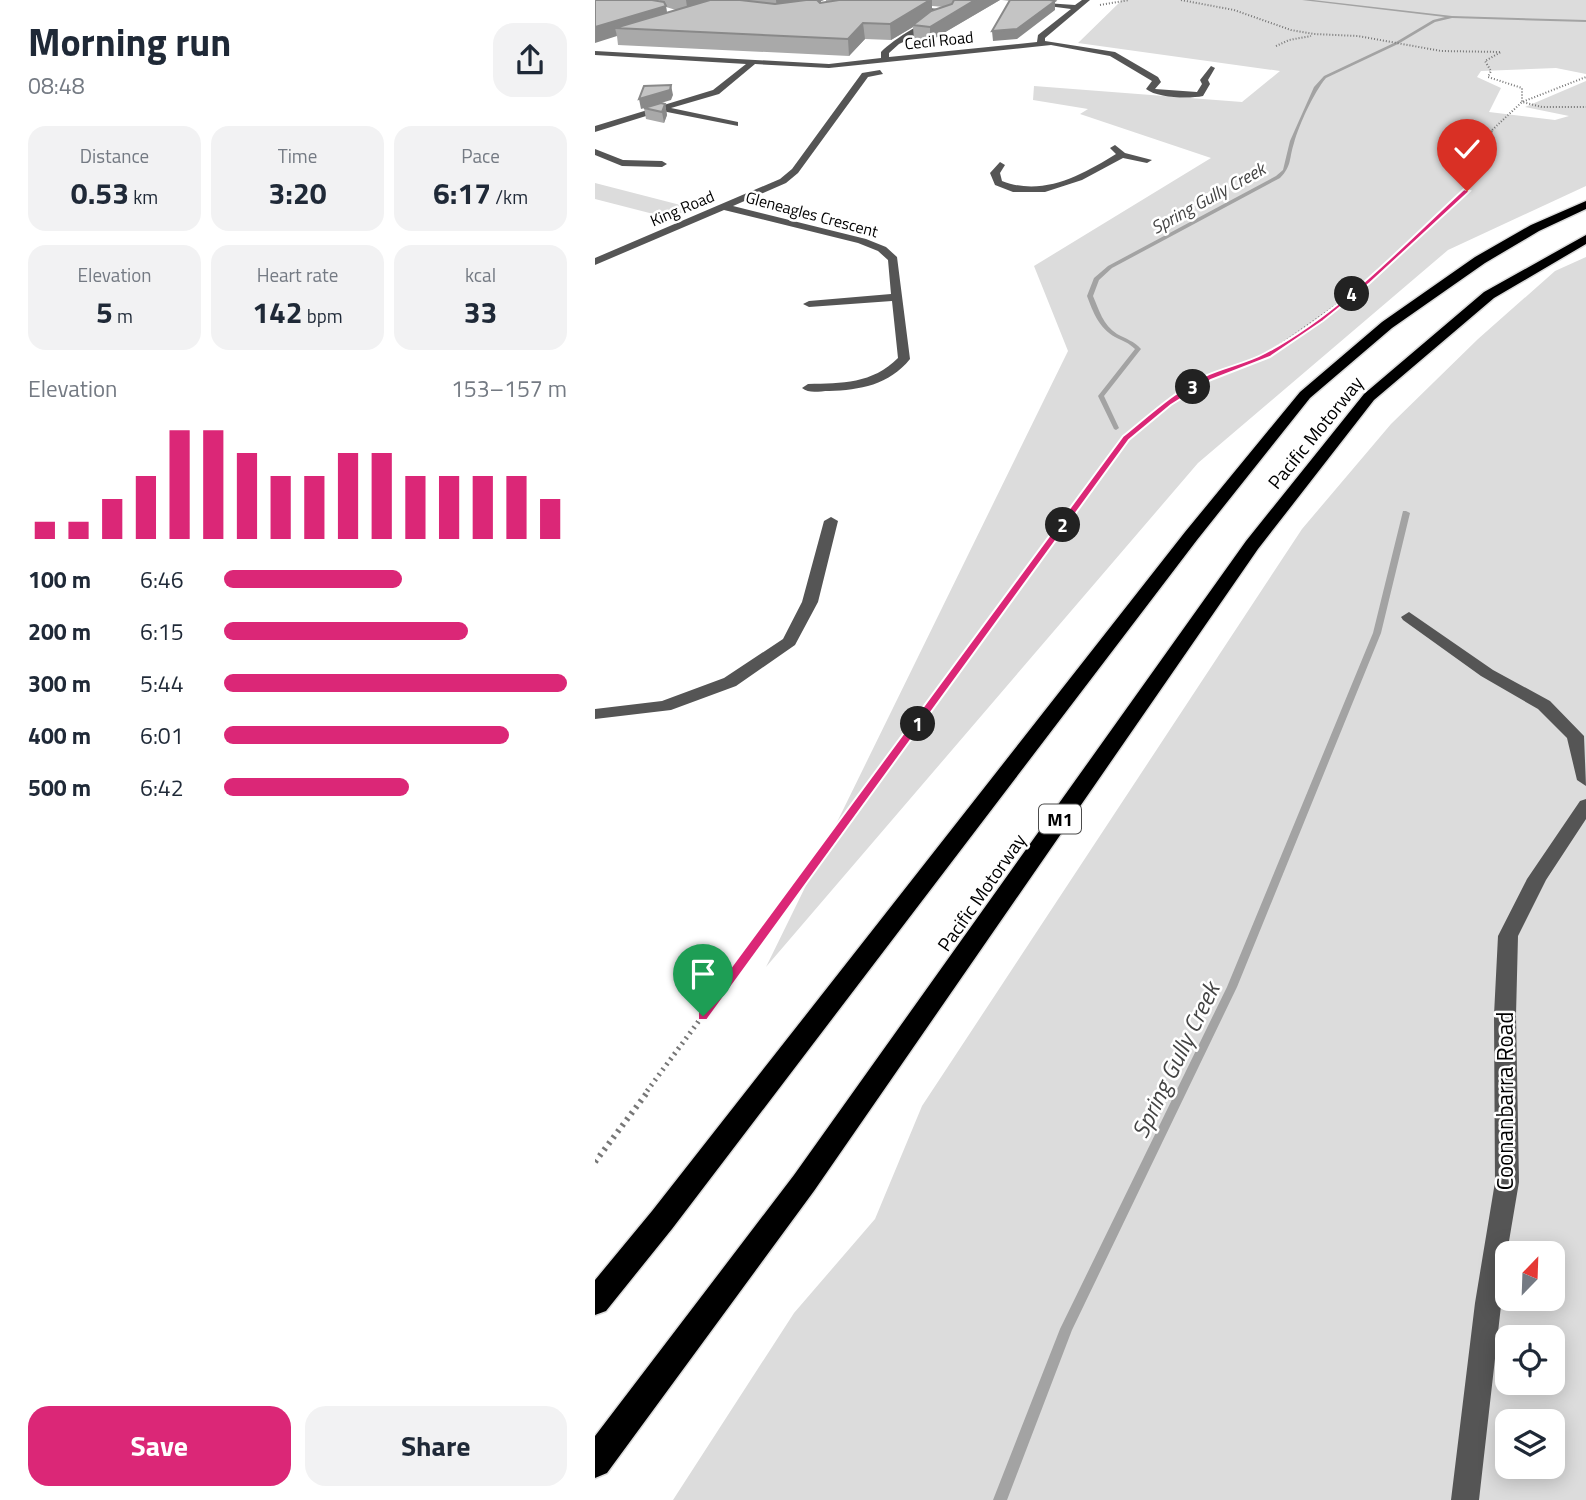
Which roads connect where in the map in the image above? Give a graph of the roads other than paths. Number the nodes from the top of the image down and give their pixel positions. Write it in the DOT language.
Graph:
graph roads {
  1 [pos="1006,0"];
  2 [pos="1086,0"];
  3 [pos="899,8"];
  4 [pos="1074,8"];
  5 [pos="608,43"];
  6 [pos="1041,44"];
  7 [pos="595,50"];
  8 [pos="885,60"];
  9 [pos="753,62"];
  10 [pos="1211,68"];
  11 [pos="880,72"];
  12 [pos="663,109"];
  13 [pos="735,124"];
  14 [pos="595,129"];
  15 [pos="595,152"];
  16 [pos="1146,160"];
  17 [pos="662,164"];
  18 [pos="1000,165"];
  19 [pos="1586,205"];
  20 [pos="723,207"];
  21 [pos="1586,239"];
  22 [pos="595,262"];
  23 [pos="896,297"];
  24 [pos="809,304"];
  25 [pos="808,388"];
  26 [pos="831,521"];
  27 [pos="1409,617"];
  28 [pos="595,714"];
  29 [pos="1586,780"];
  30 [pos="1586,806"];
  31 [pos="595,1302"];
  32 [pos="595,1461"];
  33 [pos="1465,1500"];
  1 -- 4 [label="street"];
  2 -- 4 [label="street"];
  3 -- 8 [label="street"];
  4 -- 6 [label="street"];
  5 -- 7 [label="street"];
  6 -- 8 [label="street, Cecil Road"];
  6 -- 10 [label="street, Cecil Road"];
  7 -- 9 [label="street"];
  8 -- 9 [label="street, Cecil Road"];
  9 -- 12 [label="street"];
  11 -- 20 [label="street, King Road"];
  12 -- 13 [label="street"];
  12 -- 14 [label="street"];
  15 -- 17 [label="street"];
  16 -- 18 [label="street"];
  19 -- 31 [label="highway, Pacific Motorway"];
  20 -- 22 [label="street, King Road"];
  20 -- 23 [label="street, Gleneagles Crescent"];
  21 -- 32 [label="highway, Pacific Motorway / M1"];
  23 -- 24 [label="street"];
  23 -- 25 [label="street, Gleneagles Crescent"];
  26 -- 28 [label="street"];
  27 -- 29 [label="street"];
  30 -- 33 [label="street, Coonanbarra Road"];
}
